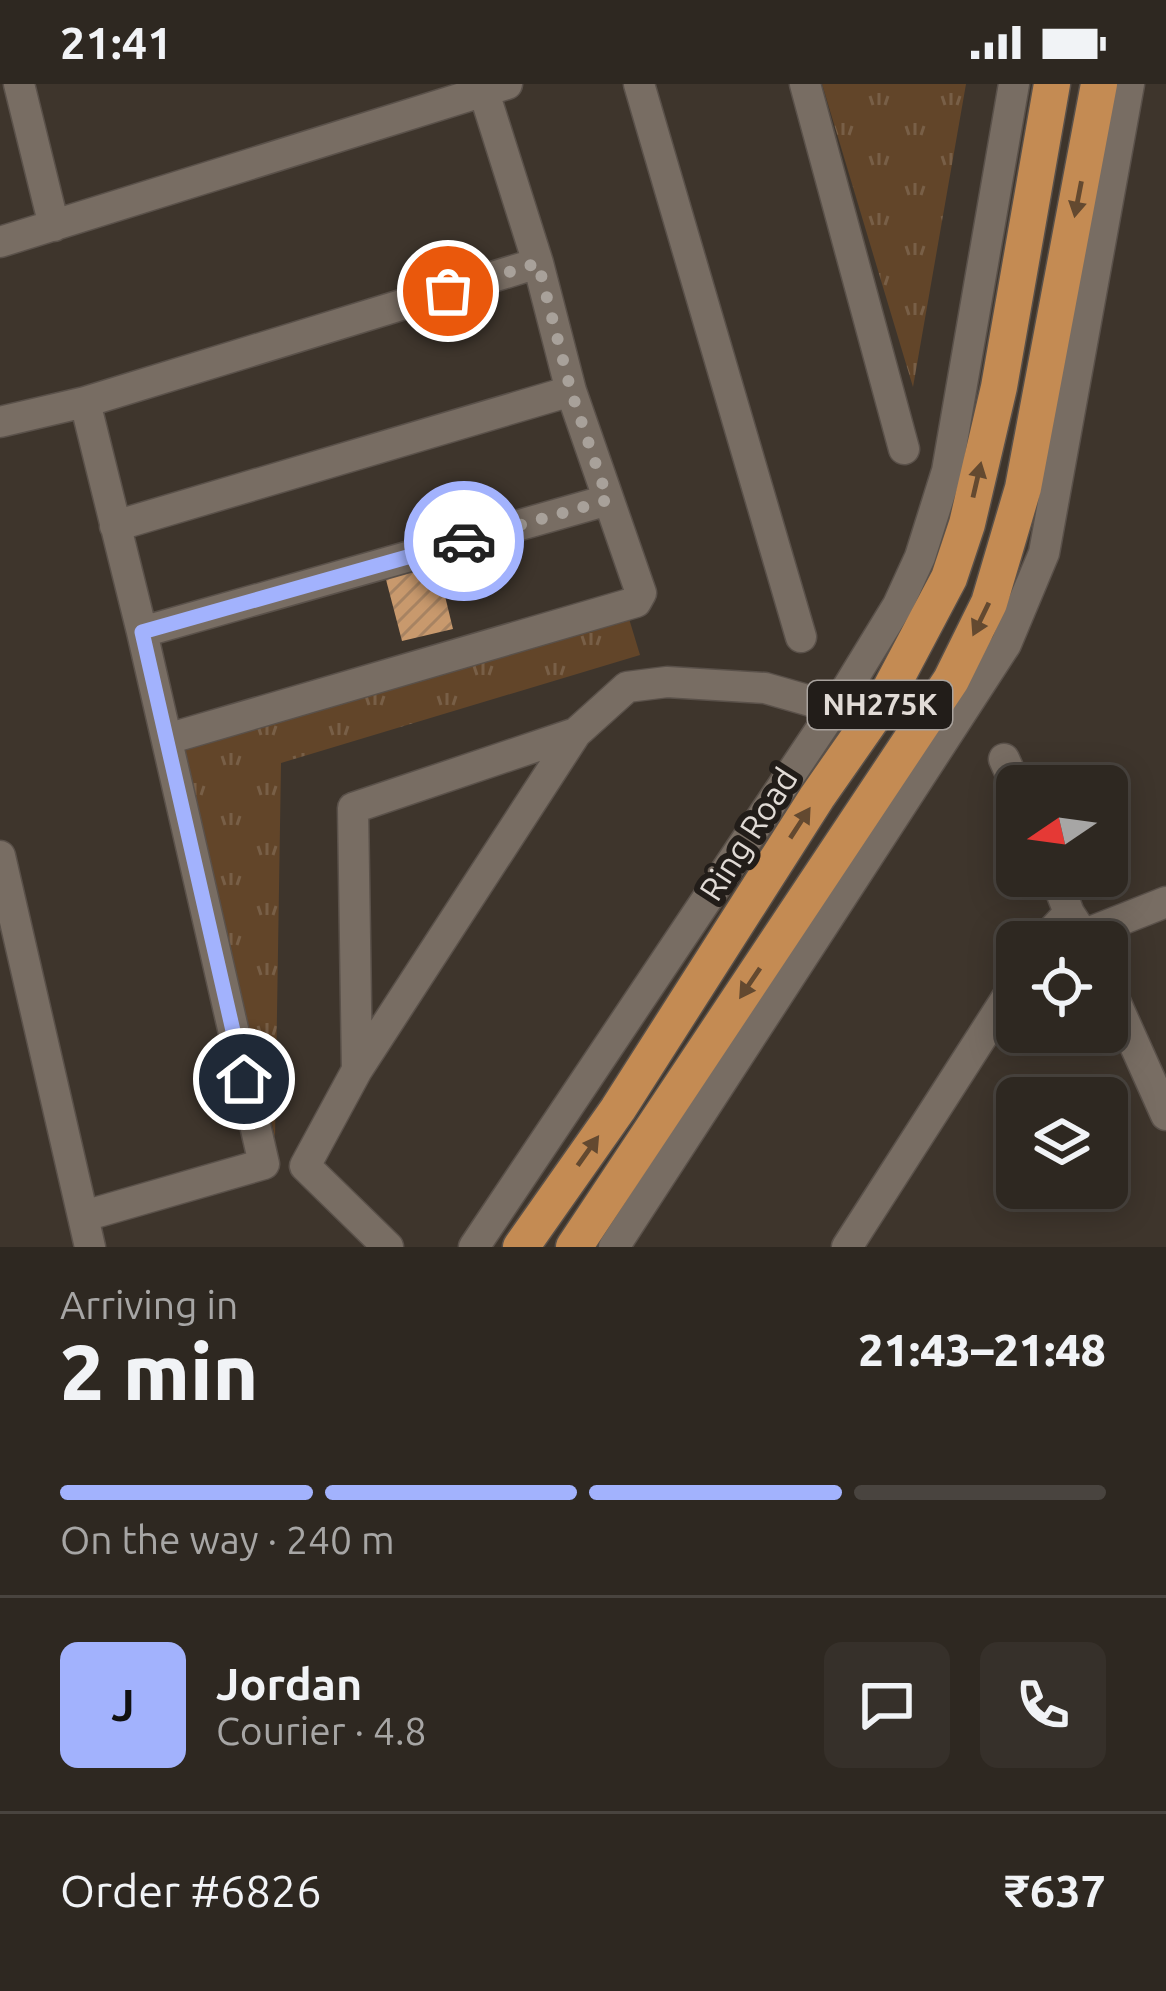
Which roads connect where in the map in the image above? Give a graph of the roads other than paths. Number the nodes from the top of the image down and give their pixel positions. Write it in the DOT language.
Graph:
graph roads {
  1 [pos="20,84"];
  2 [pos="639,84"];
  3 [pos="805,84"];
  4 [pos="1014,84"];
  5 [pos="1052,84"];
  6 [pos="1099,84"];
  7 [pos="1130,84"];
  8 [pos="495,87"];
  9 [pos="54,226"];
  10 [pos="0,242"];
  11 [pos="538,263"];
  12 [pos="571,391"];
  13 [pos="85,402"];
  14 [pos="0,422"];
  15 [pos="904,449"];
  16 [pos="608,500"];
  17 [pos="115,526"];
  18 [pos="142,632"];
  19 [pos="801,637"];
  20 [pos="835,708"];
  21 [pos="576,733"];
  22 [pos="167,739"];
  23 [pos="1004,759"];
  24 [pos="1007,765"];
  25 [pos="0,856"];
  26 [pos="1166,902"];
  27 [pos="5,907"];
  28 [pos="1108,921"];
  29 [pos="1128,1013"];
  30 [pos="996,1015"];
  31 [pos="1153,1049"];
  32 [pos="357,1070"];
  33 [pos="1166,1114"];
  34 [pos="84,1216"];
  35 [pos="596,1243"];
  36 [pos="90,1247"];
  37 [pos="388,1247"];
  38 [pos="474,1247"];
  39 [pos="521,1247"];
  40 [pos="847,1247"];
  1 -- 9 [label="street"];
  2 -- 19 [label="street"];
  3 -- 15 [label="street"];
  4 -- 20 [label="street"];
  39 -- 5 [label="highway, Ring Road / NH275K, one-way"];
  6 -- 35 [label="highway, NH275K, one-way"];
  7 -- 35 [label="street"];
  8 -- 9 [label="street"];
  8 -- 11 [label="street"];
  9 -- 10 [label="street"];
  11 -- 12 [label="street"];
  11 -- 13 [label="street"];
  12 -- 16 [label="street"];
  12 -- 17 [label="street"];
  13 -- 14 [label="street"];
  13 -- 17 [label="street"];
  16 -- 18 [label="street"];
  16 -- 22 [label="street"];
  17 -- 18 [label="street"];
  18 -- 22 [label="street"];
  20 -- 21 [label="street"];
  20 -- 38 [label="street"];
  21 -- 32 [label="street"];
  21 -- 32 [label="street"];
  22 -- 34 [label="street"];
  23 -- 24 [label="street"];
  25 -- 27 [label="street"];
  26 -- 28 [label="street"];
  27 -- 34 [label="street"];
  29 -- 31 [label="street"];
  30 -- 40 [label="street"];
  31 -- 33 [label="street"];
  32 -- 37 [label="street"];
  34 -- 36 [label="street"];
}
